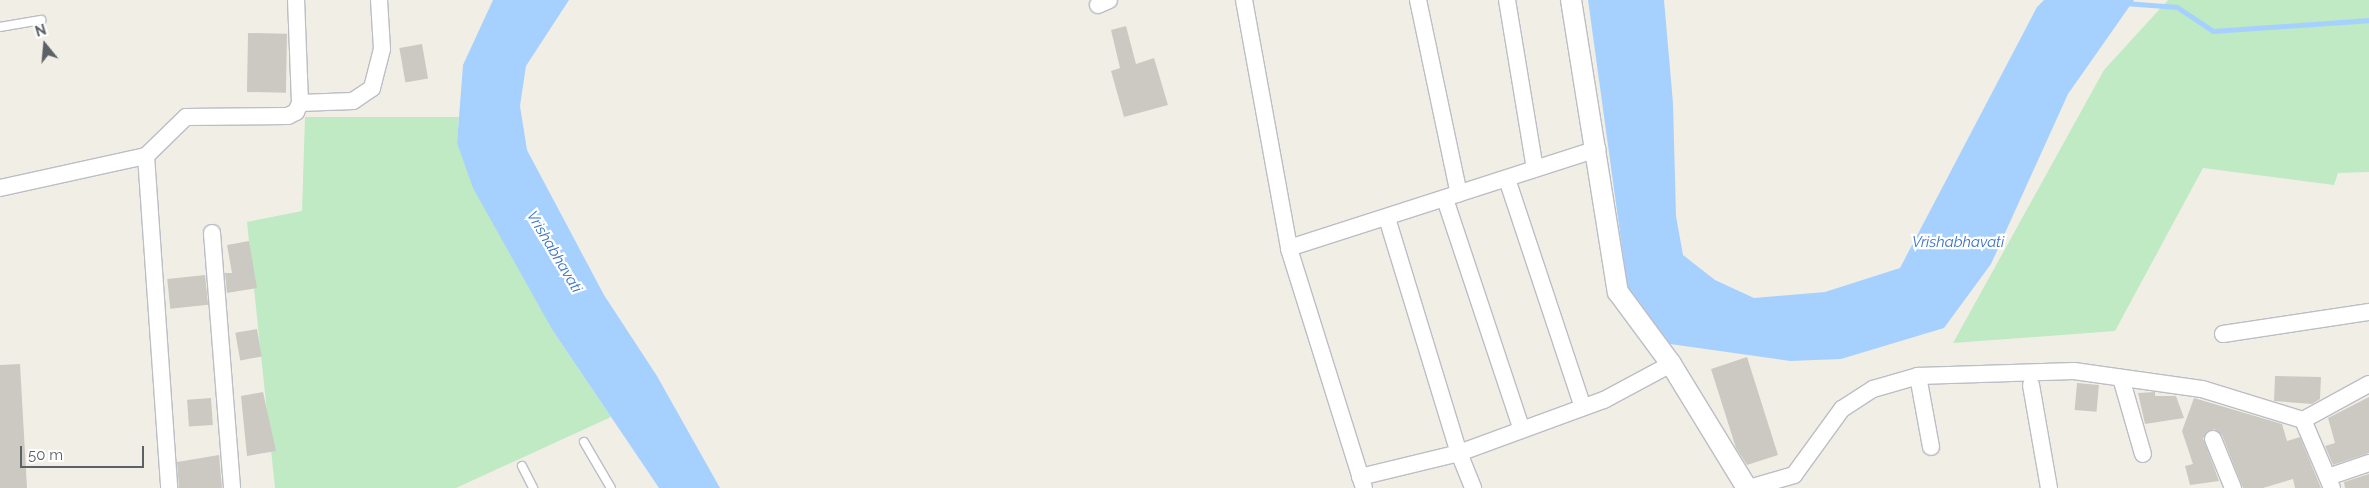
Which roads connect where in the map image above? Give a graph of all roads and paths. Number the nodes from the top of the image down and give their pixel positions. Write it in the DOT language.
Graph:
graph roads {
  1 [pos="296,0"];
  2 [pos="379,0"];
  3 [pos="1244,0"];
  4 [pos="1418,0"];
  5 [pos="1508,0"];
  6 [pos="1571,0"];
  7 [pos="41,20"];
  8 [pos="0,27"];
  9 [pos="300,103"];
  10 [pos="1597,149"];
  11 [pos="146,156"];
  12 [pos="1535,170"];
  13 [pos="1506,179"];
  14 [pos="0,188"];
  15 [pos="1452,197"];
  16 [pos="1387,218"];
  17 [pos="212,232"];
  18 [pos="1289,248"];
  19 [pos="2369,312"];
  20 [pos="2223,334"];
  21 [pos="1671,364"];
  22 [pos="1918,376"];
  23 [pos="2121,378"];
  24 [pos="2369,384"];
  25 [pos="2031,385"];
  26 [pos="1583,407"];
  27 [pos="2303,420"];
  28 [pos="1522,430"];
  29 [pos="2213,439"];
  30 [pos="584,442"];
  31 [pos="1930,447"];
  32 [pos="1459,453"];
  33 [pos="2142,454"];
  34 [pos="2369,463"];
  35 [pos="522,466"];
  36 [pos="2330,482"];
  37 [pos="1362,483"];
  38 [pos="169,488"];
  39 [pos="232,488"];
  40 [pos="533,488"];
  41 [pos="611,488"];
  42 [pos="1472,488"];
  43 [pos="1748,488"];
  44 [pos="2049,488"];
  45 [pos="2233,488"];
  1 -- 9 [label="street"];
  2 -- 9 [label="street"];
  3 -- 18 [label="street"];
  4 -- 15 [label="street"];
  5 -- 12 [label="street"];
  6 -- 10 [label="street"];
  7 -- 8 [label="lane"];
  9 -- 11 [label="street"];
  10 -- 12 [label="street"];
  10 -- 21 [label="street"];
  11 -- 14 [label="street"];
  11 -- 38 [label="street"];
  12 -- 13 [label="street"];
  13 -- 15 [label="street"];
  13 -- 26 [label="street"];
  15 -- 16 [label="street"];
  15 -- 28 [label="street"];
  16 -- 18 [label="street"];
  16 -- 32 [label="street"];
  17 -- 39 [label="street"];
  18 -- 37 [label="street"];
  19 -- 20 [label="street"];
  21 -- 26 [label="street"];
  21 -- 43 [label="street"];
  22 -- 23 [label="street"];
  22 -- 31 [label="street"];
  22 -- 43 [label="street"];
  23 -- 27 [label="street"];
  23 -- 33 [label="street"];
  24 -- 27 [label="street"];
  25 -- 44 [label="street"];
  26 -- 28 [label="street"];
  27 -- 36 [label="street"];
  28 -- 32 [label="street"];
  29 -- 45 [label="street"];
  30 -- 41 [label="lane"];
  32 -- 37 [label="street"];
  32 -- 42 [label="street"];
  34 -- 36 [label="street"];
  35 -- 40 [label="lane"];
}
